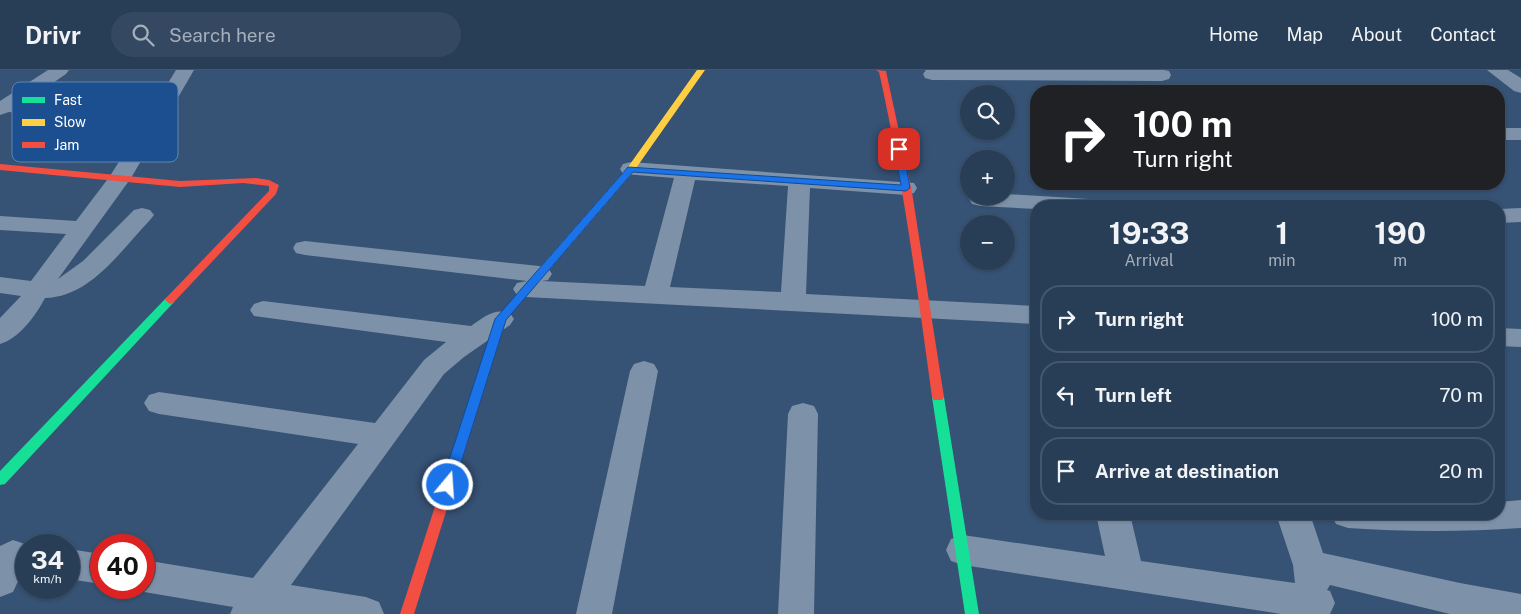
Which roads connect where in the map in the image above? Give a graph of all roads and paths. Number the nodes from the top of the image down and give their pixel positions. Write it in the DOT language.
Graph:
graph roads {
  1 [pos="60,70"];
  2 [pos="185,70"];
  3 [pos="701,70"];
  4 [pos="880,70"];
  5 [pos="1496,70"];
  6 [pos="1159,73"];
  7 [pos="932,74"];
  8 [pos="42,82"];
  9 [pos="178,82"];
  10 [pos="1170,85"];
  11 [pos="1521,87"];
  12 [pos="1505,134"];
  13 [pos="1521,134"];
  14 [pos="130,162"];
  15 [pos="0,167"];
  16 [pos="631,169"];
  17 [pos="686,173"];
  18 [pos="120,178"];
  19 [pos="799,180"];
  20 [pos="906,188"];
  21 [pos="1015,201"];
  22 [pos="1030,202"];
  23 [pos="142,215"];
  24 [pos="1521,215"];
  25 [pos="1505,216"];
  26 [pos="0,223"];
  27 [pos="83,228"];
  28 [pos="305,248"];
  29 [pos="532,282"];
  30 [pos="0,286"];
  31 [pos="38,289"];
  32 [pos="655,296"];
  33 [pos="793,302"];
  34 [pos="925,308"];
  35 [pos="263,310"];
  36 [pos="1030,316"];
  37 [pos="500,319"];
  38 [pos="475,336"];
  39 [pos="0,347"];
  40 [pos="644,371"];
  41 [pos="159,403"];
  42 [pos="803,414"];
  43 [pos="382,436"];
  44 [pos="0,480"];
  45 [pos="1521,514"];
  46 [pos="1505,515"];
  47 [pos="1114,520"];
  48 [pos="1295,520"];
  49 [pos="962,550"];
  50 [pos="1310,565"];
  51 [pos="1126,574"];
  52 [pos="155,579"];
  53 [pos="256,604"];
  54 [pos="1318,609"];
  55 [pos="1521,611"];
  56 [pos="366,614"];
  57 [pos="407,614"];
  58 [pos="594,614"];
  59 [pos="796,614"];
  60 [pos="972,614"];
  1 -- 8 [label="street"];
  2 -- 9 [label="street"];
  3 -- 16 [label="street"];
  4 -- 20 [label="street"];
  5 -- 11 [label="street"];
  6 -- 7 [label="street"];
  6 -- 10 [label="street"];
  12 -- 13 [label="street"];
  14 -- 18 [label="street"];
  15 -- 18 [label="street"];
  16 -- 17 [label="street"];
  16 -- 29 [label="street"];
  17 -- 19 [label="street"];
  17 -- 32 [label="street"];
  18 -- 27 [label="street"];
  18 -- 44 [label="street"];
  19 -- 20 [label="street"];
  19 -- 33 [label="street"];
  20 -- 34 [label="street"];
  21 -- 22 [label="street"];
  23 -- 31 [label="street"];
  24 -- 25 [label="street"];
  26 -- 27 [label="street"];
  27 -- 31 [label="street"];
  28 -- 29 [label="street"];
  29 -- 32 [label="street"];
  29 -- 37 [label="street"];
  30 -- 31 [label="street"];
  31 -- 39 [label="street"];
  32 -- 33 [label="street"];
  33 -- 34 [label="street"];
  34 -- 36 [label="street"];
  34 -- 49 [label="street"];
  35 -- 38 [label="street"];
  37 -- 38 [label="street"];
  37 -- 57 [label="street"];
  38 -- 43 [label="street"];
  40 -- 58 [label="street"];
  41 -- 43 [label="street"];
  42 -- 59 [label="street"];
  43 -- 53 [label="street"];
  45 -- 46 [label="street"];
  47 -- 51 [label="street"];
  48 -- 50 [label="street"];
  49 -- 51 [label="street"];
  49 -- 60 [label="street"];
  50 -- 54 [label="street"];
  50 -- 55 [label="street"];
  51 -- 54 [label="street"];
  52 -- 53 [label="street"];
  53 -- 56 [label="street"];
}
